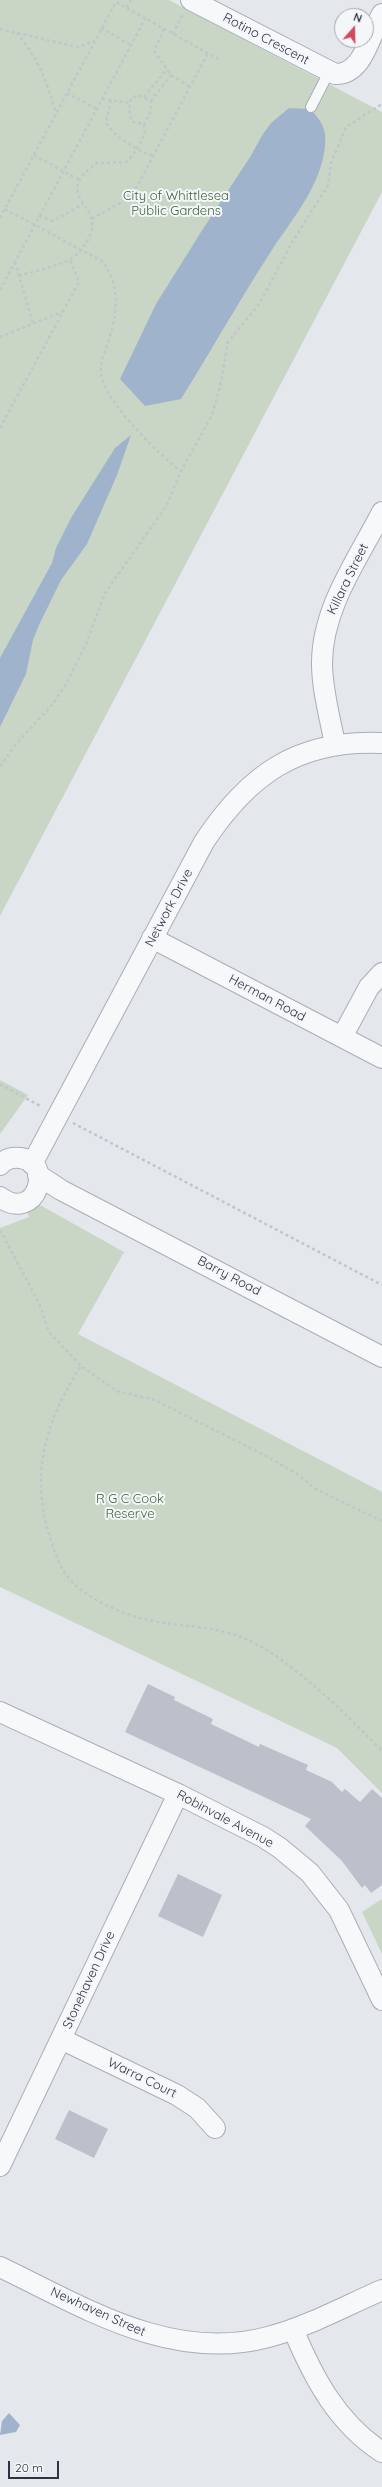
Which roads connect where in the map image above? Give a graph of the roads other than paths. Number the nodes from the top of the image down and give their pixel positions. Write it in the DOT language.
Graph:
graph roads {
  1 [pos="191,0"];
  2 [pos="382,14"];
  3 [pos="378,31"];
  4 [pos="335,73"];
  5 [pos="311,107"];
  6 [pos="382,512"];
  7 [pos="382,742"];
  8 [pos="335,744"];
  9 [pos="152,938"];
  10 [pos="382,973"];
  11 [pos="342,1037"];
  12 [pos="382,1058"];
  13 [pos="1,1162"];
  14 [pos="35,1170"];
  15 [pos="76,1197"];
  16 [pos="12,1201"];
  17 [pos="382,1357"];
  18 [pos="0,1712"];
  19 [pos="178,1794"];
  20 [pos="382,2000"];
  21 [pos="61,2039"];
  22 [pos="215,2128"];
  23 [pos="0,2166"];
  24 [pos="0,2267"];
  25 [pos="382,2290"];
  26 [pos="293,2329"];
  27 [pos="382,2452"];
  1 -- 4 [label="street, Rotino Crescent"];
  2 -- 3 [label="street"];
  3 -- 4 [label="street"];
  4 -- 5 [label="lane"];
  6 -- 8 [label="street, Killara Street"];
  7 -- 8 [label="street, Network Drive"];
  8 -- 9 [label="street, Network Drive"];
  9 -- 11 [label="street, Herman Road"];
  9 -- 14 [label="street, Network Drive"];
  10 -- 11 [label="street"];
  11 -- 12 [label="street, Herman Road"];
  13 -- 14 [label="street, Barry Road"];
  14 -- 15 [label="street, Barry Road"];
  14 -- 16 [label="street"];
  15 -- 16 [label="street, Barry Road"];
  15 -- 17 [label="street, Barry Road"];
  18 -- 19 [label="street, Robinvale Avenue"];
  19 -- 20 [label="street, Robinvale Avenue"];
  19 -- 21 [label="street, Stonehaven Drive"];
  21 -- 22 [label="street, Warra Court"];
  21 -- 23 [label="street, Stonehaven Drive"];
  24 -- 26 [label="street, Newhaven Street"];
  25 -- 26 [label="street, Newhaven Street"];
  26 -- 27 [label="street"];
}
